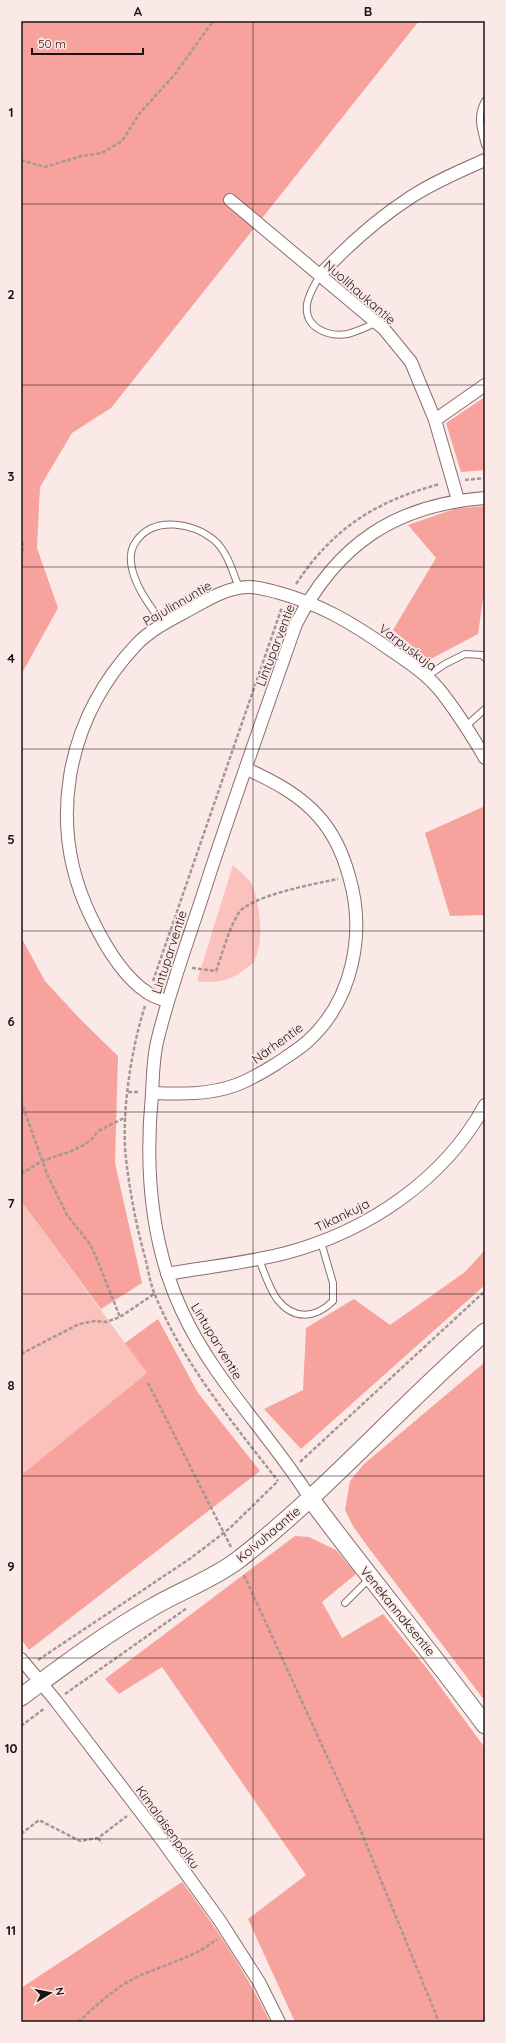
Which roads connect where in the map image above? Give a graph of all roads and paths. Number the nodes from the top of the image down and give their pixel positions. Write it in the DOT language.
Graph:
graph roads {
  1 [pos="213,21"];
  2 [pos="485,101"];
  3 [pos="485,145"];
  4 [pos="21,160"];
  5 [pos="485,160"];
  6 [pos="230,200"];
  7 [pos="320,275"];
  8 [pos="377,323"];
  9 [pos="485,385"];
  10 [pos="435,420"];
  11 [pos="485,478"];
  12 [pos="452,481"];
  13 [pos="485,498"];
  14 [pos="458,500"];
  15 [pos="21,544"];
  16 [pos="21,563"];
  17 [pos="239,588"];
  18 [pos="288,595"];
  19 [pos="307,601"];
  20 [pos="163,624"];
  21 [pos="485,658"];
  22 [pos="426,676"];
  23 [pos="485,709"];
  24 [pos="466,726"];
  25 [pos="485,758"];
  26 [pos="246,769"];
  27 [pos="349,876"];
  28 [pos="179,967"];
  29 [pos="149,994"];
  30 [pos="167,1001"];
  31 [pos="152,1093"];
  32 [pos="21,1101"];
  33 [pos="485,1105"];
  34 [pos="126,1117"];
  35 [pos="42,1161"];
  36 [pos="21,1174"];
  37 [pos="321,1242"];
  38 [pos="259,1259"];
  39 [pos="167,1274"];
  40 [pos="485,1291"];
  41 [pos="154,1294"];
  42 [pos="120,1317"];
  43 [pos="485,1332"];
  44 [pos="21,1354"];
  45 [pos="148,1383"];
  46 [pos="292,1470"];
  47 [pos="278,1481"];
  48 [pos="310,1498"];
  49 [pos="224,1532"];
  50 [pos="237,1561"];
  51 [pos="370,1577"];
  52 [pos="345,1603"];
  53 [pos="191,1605"];
  54 [pos="24,1663"];
  55 [pos="41,1682"];
  56 [pos="21,1697"];
  57 [pos="56,1700"];
  58 [pos="485,1725"];
  59 [pos="21,1726"];
  60 [pos="137,1808"];
  61 [pos="21,1834"];
  62 [pos="98,1838"];
  63 [pos="102,1843"];
  64 [pos="226,1932"];
  65 [pos="78,2022"];
  66 [pos="279,2022"];
  67 [pos="439,2022"];
  1 -- 4 [label="path"];
  2 -- 3 [label="lane"];
  5 -- 7 [label="street"];
  6 -- 7 [label="street, Nuolihaukantie"];
  7 -- 8 [label="street, Nuolihaukantie"];
  7 -- 8 [label="lane"];
  8 -- 10 [label="street, Nuolihaukantie"];
  9 -- 10 [label="street"];
  10 -- 12 [label="street, Nuolihaukantie"];
  11 -- 12 [label="path"];
  12 -- 14 [label="street, Nuolihaukantie"];
  12 -- 18 [label="path"];
  13 -- 14 [label="street, Lintuparventie"];
  14 -- 19 [label="street, Lintuparventie"];
  15 -- 16 [label="path"];
  17 -- 18 [label="street, Pajulinnuntie"];
  17 -- 20 [label="street, Pajulinnuntie"];
  17 -- 20 [label="lane"];
  18 -- 19 [label="street, Pajulinnuntie"];
  18 -- 29 [label="path"];
  19 -- 22 [label="street, Varpuskuja"];
  19 -- 26 [label="street, Lintuparventie"];
  20 -- 29 [label="street, Pajulinnuntie"];
  21 -- 22 [label="lane"];
  22 -- 24 [label="street, Varpuskuja"];
  23 -- 24 [label="lane"];
  24 -- 25 [label="street, Varpuskuja"];
  26 -- 27 [label="street, Närhentie"];
  26 -- 28 [label="street, Lintuparventie"];
  27 -- 28 [label="path"];
  27 -- 31 [label="street, Närhentie"];
  28 -- 30 [label="street, Lintuparventie"];
  29 -- 30 [label="street, Pajulinnuntie"];
  29 -- 34 [label="path"];
  30 -- 31 [label="street, Lintuparventie"];
  31 -- 39 [label="street, Lintuparventie"];
  32 -- 35 [label="path"];
  33 -- 37 [label="street, Tikankuja"];
  34 -- 35 [label="path"];
  34 -- 41 [label="path"];
  35 -- 36 [label="path"];
  35 -- 42 [label="path"];
  37 -- 38 [label="street, Tikankuja"];
  37 -- 38 [label="lane"];
  38 -- 39 [label="street, Tikankuja"];
  39 -- 46 [label="street, Lintuparventie"];
  40 -- 46 [label="path"];
  41 -- 42 [label="path"];
  41 -- 47 [label="path"];
  42 -- 44 [label="path"];
  43 -- 48 [label="street, Koivuhaantie"];
  45 -- 49 [label="path"];
  46 -- 47 [label="path"];
  46 -- 48 [label="street, Lintuparventie"];
  47 -- 49 [label="path"];
  48 -- 50 [label="street, Koivuhaantie"];
  48 -- 51 [label="street, Venekannaksentie"];
  49 -- 50 [label="path"];
  49 -- 54 [label="path"];
  50 -- 55 [label="street, Koivuhaantie"];
  50 -- 67 [label="path"];
  51 -- 52 [label="lane"];
  51 -- 58 [label="street, Venekannaksentie"];
  53 -- 57 [label="path"];
  54 -- 55 [label="street, Kimalaisenpolku"];
  55 -- 56 [label="street, Koivuhaantie"];
  55 -- 57 [label="street, Kimalaisenpolku"];
  57 -- 59 [label="path"];
  57 -- 60 [label="street, Kimalaisenpolku"];
  60 -- 62 [label="path"];
  60 -- 64 [label="street, Kimalaisenpolku"];
  61 -- 62 [label="path"];
  62 -- 63 [label="path"];
  64 -- 65 [label="path"];
  64 -- 66 [label="street, Kimalaisenpolku"];
}
